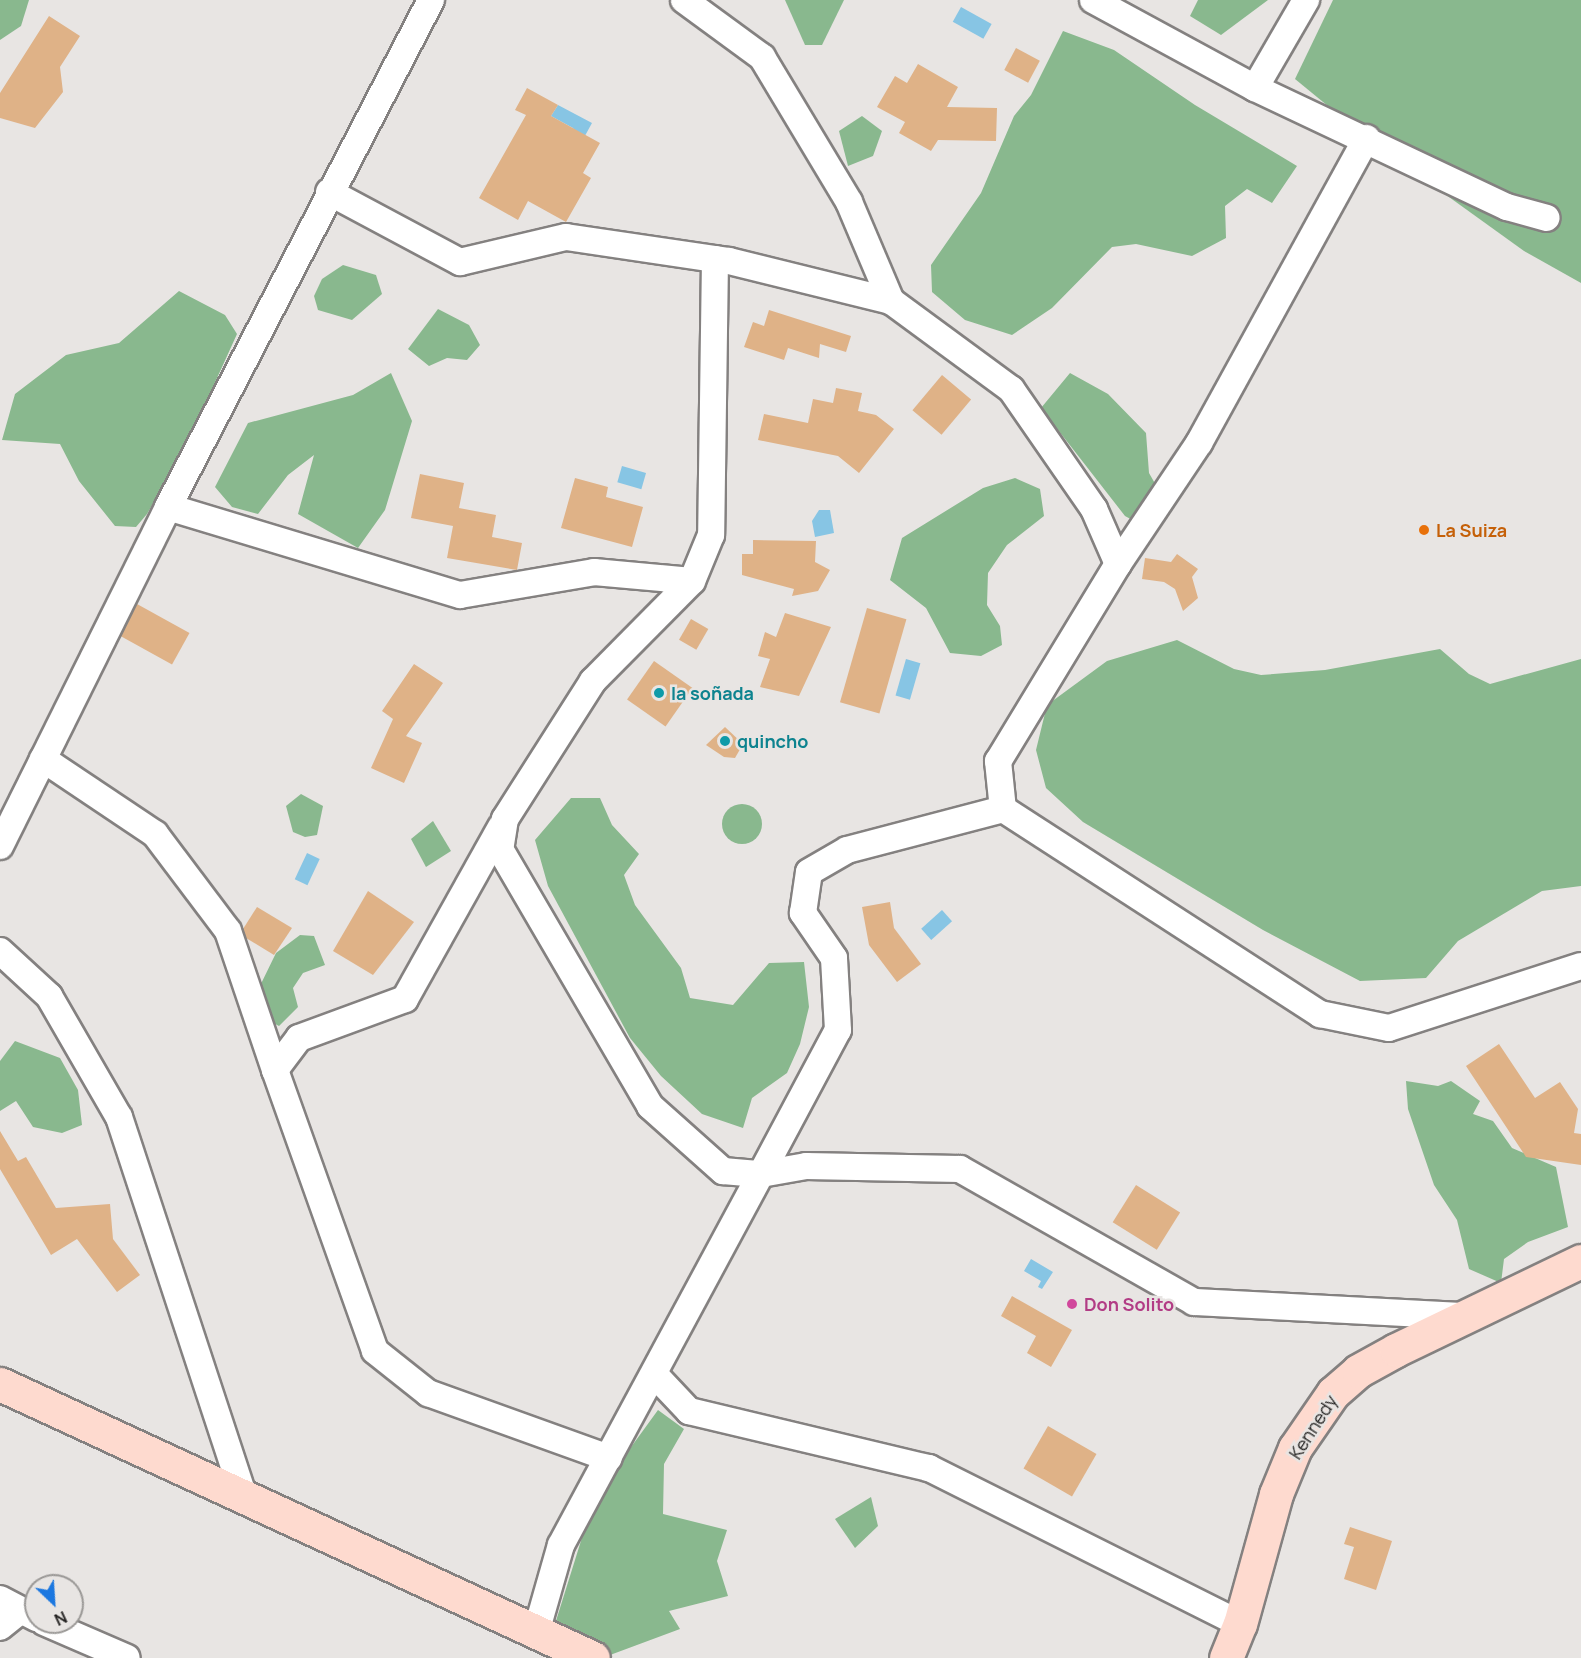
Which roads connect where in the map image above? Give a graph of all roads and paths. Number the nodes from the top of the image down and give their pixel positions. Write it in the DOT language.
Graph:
graph roads {
  1 [pos="432,0"];
  2 [pos="684,0"];
  3 [pos="1093,0"];
  4 [pos="1306,0"];
  5 [pos="1256,88"];
  6 [pos="1367,138"];
  7 [pos="329,192"];
  8 [pos="1547,218"];
  9 [pos="715,259"];
  10 [pos="891,301"];
  11 [pos="168,507"];
  12 [pos="1118,564"];
  13 [pos="692,581"];
  14 [pos="43,759"];
  15 [pos="1003,809"];
  16 [pos="505,819"];
  17 [pos="0,846"];
  18 [pos="0,951"];
  19 [pos="1581,966"];
  20 [pos="275,1070"];
  21 [pos="761,1174"];
  22 [pos="1581,1262"];
  23 [pos="1462,1316"];
  24 [pos="655,1375"];
  25 [pos="0,1384"];
  26 [pos="609,1458"];
  27 [pos="243,1494"];
  28 [pos="19,1610"];
  29 [pos="1240,1624"];
  30 [pos="0,1627"];
  31 [pos="537,1629"];
  32 [pos="72,1634"];
  33 [pos="127,1658"];
  34 [pos="593,1658"];
  35 [pos="1226,1658"];
  1 -- 7 [label="street"];
  2 -- 10 [label="street"];
  3 -- 5 [label="street"];
  4 -- 5 [label="street"];
  5 -- 6 [label="street"];
  6 -- 8 [label="street"];
  6 -- 12 [label="street"];
  7 -- 9 [label="street"];
  7 -- 11 [label="street"];
  9 -- 10 [label="street"];
  9 -- 13 [label="street"];
  10 -- 12 [label="street"];
  11 -- 13 [label="street"];
  11 -- 14 [label="street"];
  12 -- 15 [label="street"];
  13 -- 16 [label="street"];
  14 -- 17 [label="street"];
  14 -- 20 [label="street"];
  15 -- 19 [label="street"];
  15 -- 21 [label="street"];
  16 -- 20 [label="street"];
  16 -- 21 [label="street"];
  18 -- 27 [label="street"];
  20 -- 26 [label="street"];
  21 -- 23 [label="street"];
  21 -- 24 [label="street"];
  22 -- 23 [label="street, Kennedy"];
  23 -- 29 [label="street, Kennedy"];
  24 -- 26 [label="street"];
  24 -- 29 [label="street"];
  25 -- 27 [label="street"];
  26 -- 31 [label="street"];
  27 -- 31 [label="street"];
  28 -- 30 [label="street"];
  29 -- 35 [label="street, Kennedy"];
  31 -- 34 [label="street"];
  32 -- 33 [label="street"];
}
